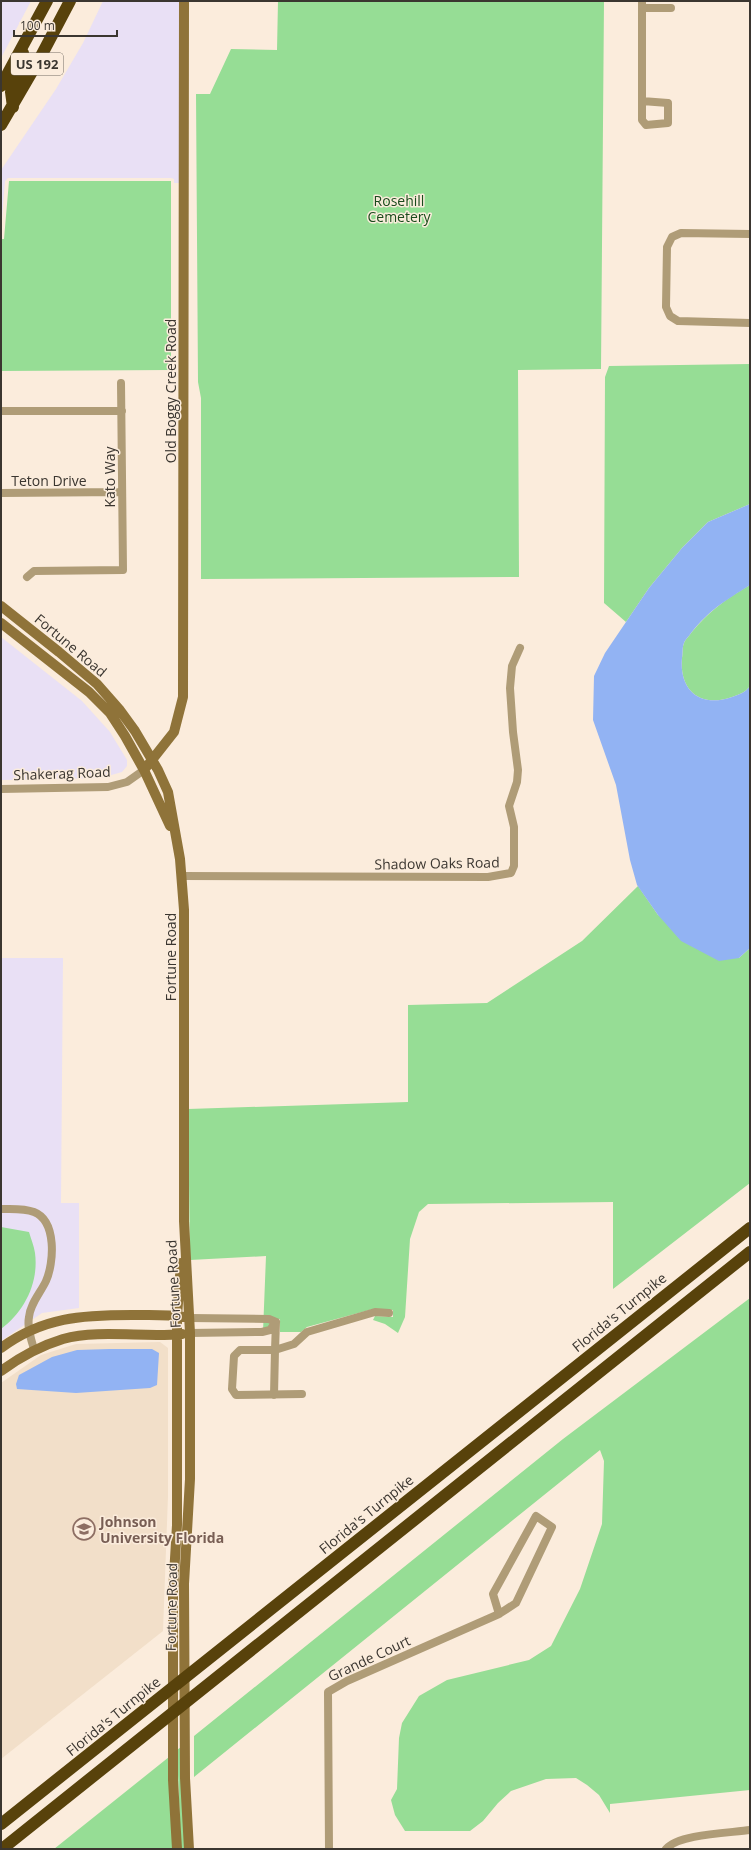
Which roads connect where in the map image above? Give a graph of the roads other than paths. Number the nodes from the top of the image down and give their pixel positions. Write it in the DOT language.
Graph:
graph roads {
  1 [pos="47,1"];
  2 [pos="70,1"];
  3 [pos="184,1"];
  4 [pos="642,4"];
  5 [pos="671,8"];
  6 [pos="23,48"];
  7 [pos="1,86"];
  8 [pos="642,102"];
  9 [pos="13,106"];
  10 [pos="1,125"];
  11 [pos="750,234"];
  12 [pos="750,323"];
  13 [pos="121,383"];
  14 [pos="1,411"];
  15 [pos="122,411"];
  16 [pos="122,492"];
  17 [pos="1,493"];
  18 [pos="28,577"];
  19 [pos="1,606"];
  20 [pos="1,623"];
  21 [pos="520,648"];
  22 [pos="152,760"];
  23 [pos="144,770"];
  24 [pos="1,789"];
  25 [pos="176,838"];
  26 [pos="182,876"];
  27 [pos="1,1209"];
  28 [pos="184,1221"];
  29 [pos="750,1228"];
  30 [pos="750,1252"];
  31 [pos="389,1313"];
  32 [pos="177,1316"];
  33 [pos="190,1318"];
  34 [pos="276,1322"];
  35 [pos="29,1332"];
  36 [pos="190,1333"];
  37 [pos="177,1334"];
  38 [pos="1,1348"];
  39 [pos="34,1349"];
  40 [pos="275,1350"];
  41 [pos="1,1371"];
  42 [pos="302,1394"];
  43 [pos="274,1395"];
  44 [pos="177,1422"];
  45 [pos="190,1423"];
  46 [pos="499,1614"];
  47 [pos="1,1824"];
  48 [pos="750,1830"];
  49 [pos="2,1849"];
  50 [pos="177,1849"];
  51 [pos="189,1849"];
  52 [pos="329,1849"];
  53 [pos="666,1849"];
  1 -- 6 [label="highway, US 192"];
  2 -- 9 [label="highway, US 192"];
  3 -- 22 [label="main road, Old Boggy Creek Road"];
  4 -- 5 [label="street"];
  4 -- 8 [label="street"];
  6 -- 7 [label="highway, US 192"];
  6 -- 9 [label="highway"];
  9 -- 10 [label="highway, US 192"];
  11 -- 12 [label="street"];
  13 -- 15 [label="street, Kato Way"];
  14 -- 15 [label="street"];
  15 -- 16 [label="street, Kato Way"];
  16 -- 17 [label="street, Teton Drive"];
  16 -- 18 [label="street, Kato Way"];
  19 -- 22 [label="main road, Fortune Road"];
  20 -- 23 [label="main road, Fortune Road"];
  21 -- 26 [label="street, Shadow Oaks Road"];
  22 -- 23 [label="main road, Old Boggy Creek Road"];
  22 -- 25 [label="main road, Fortune Road"];
  23 -- 24 [label="street, Shakerag Road"];
  23 -- 25 [label="main road, Fortune Road"];
  25 -- 26 [label="main road, Fortune Road"];
  26 -- 28 [label="main road, Fortune Road"];
  27 -- 35 [label="street"];
  28 -- 32 [label="main road, Fortune Road"];
  28 -- 33 [label="main road, Fortune Road"];
  29 -- 47 [label="highway, Florida's Turnpike"];
  30 -- 49 [label="highway"];
  31 -- 40 [label="street"];
  32 -- 33 [label="main road"];
  32 -- 35 [label="main road"];
  32 -- 37 [label="main road, Fortune Road"];
  33 -- 34 [label="street"];
  33 -- 36 [label="main road, Fortune Road"];
  34 -- 36 [label="street"];
  34 -- 40 [label="street"];
  35 -- 38 [label="main road"];
  35 -- 39 [label="street"];
  36 -- 37 [label="main road"];
  36 -- 45 [label="main road, Fortune Road"];
  37 -- 39 [label="main road"];
  37 -- 44 [label="main road, Fortune Road"];
  39 -- 41 [label="main road"];
  40 -- 43 [label="street"];
  40 -- 43 [label="street"];
  42 -- 43 [label="street"];
  44 -- 45 [label="street"];
  44 -- 50 [label="main road, Fortune Road"];
  45 -- 51 [label="main road, Fortune Road"];
  46 -- 46 [label="street, Grande Court"];
  46 -- 52 [label="street, Grande Court"];
  48 -- 53 [label="street"];
}
